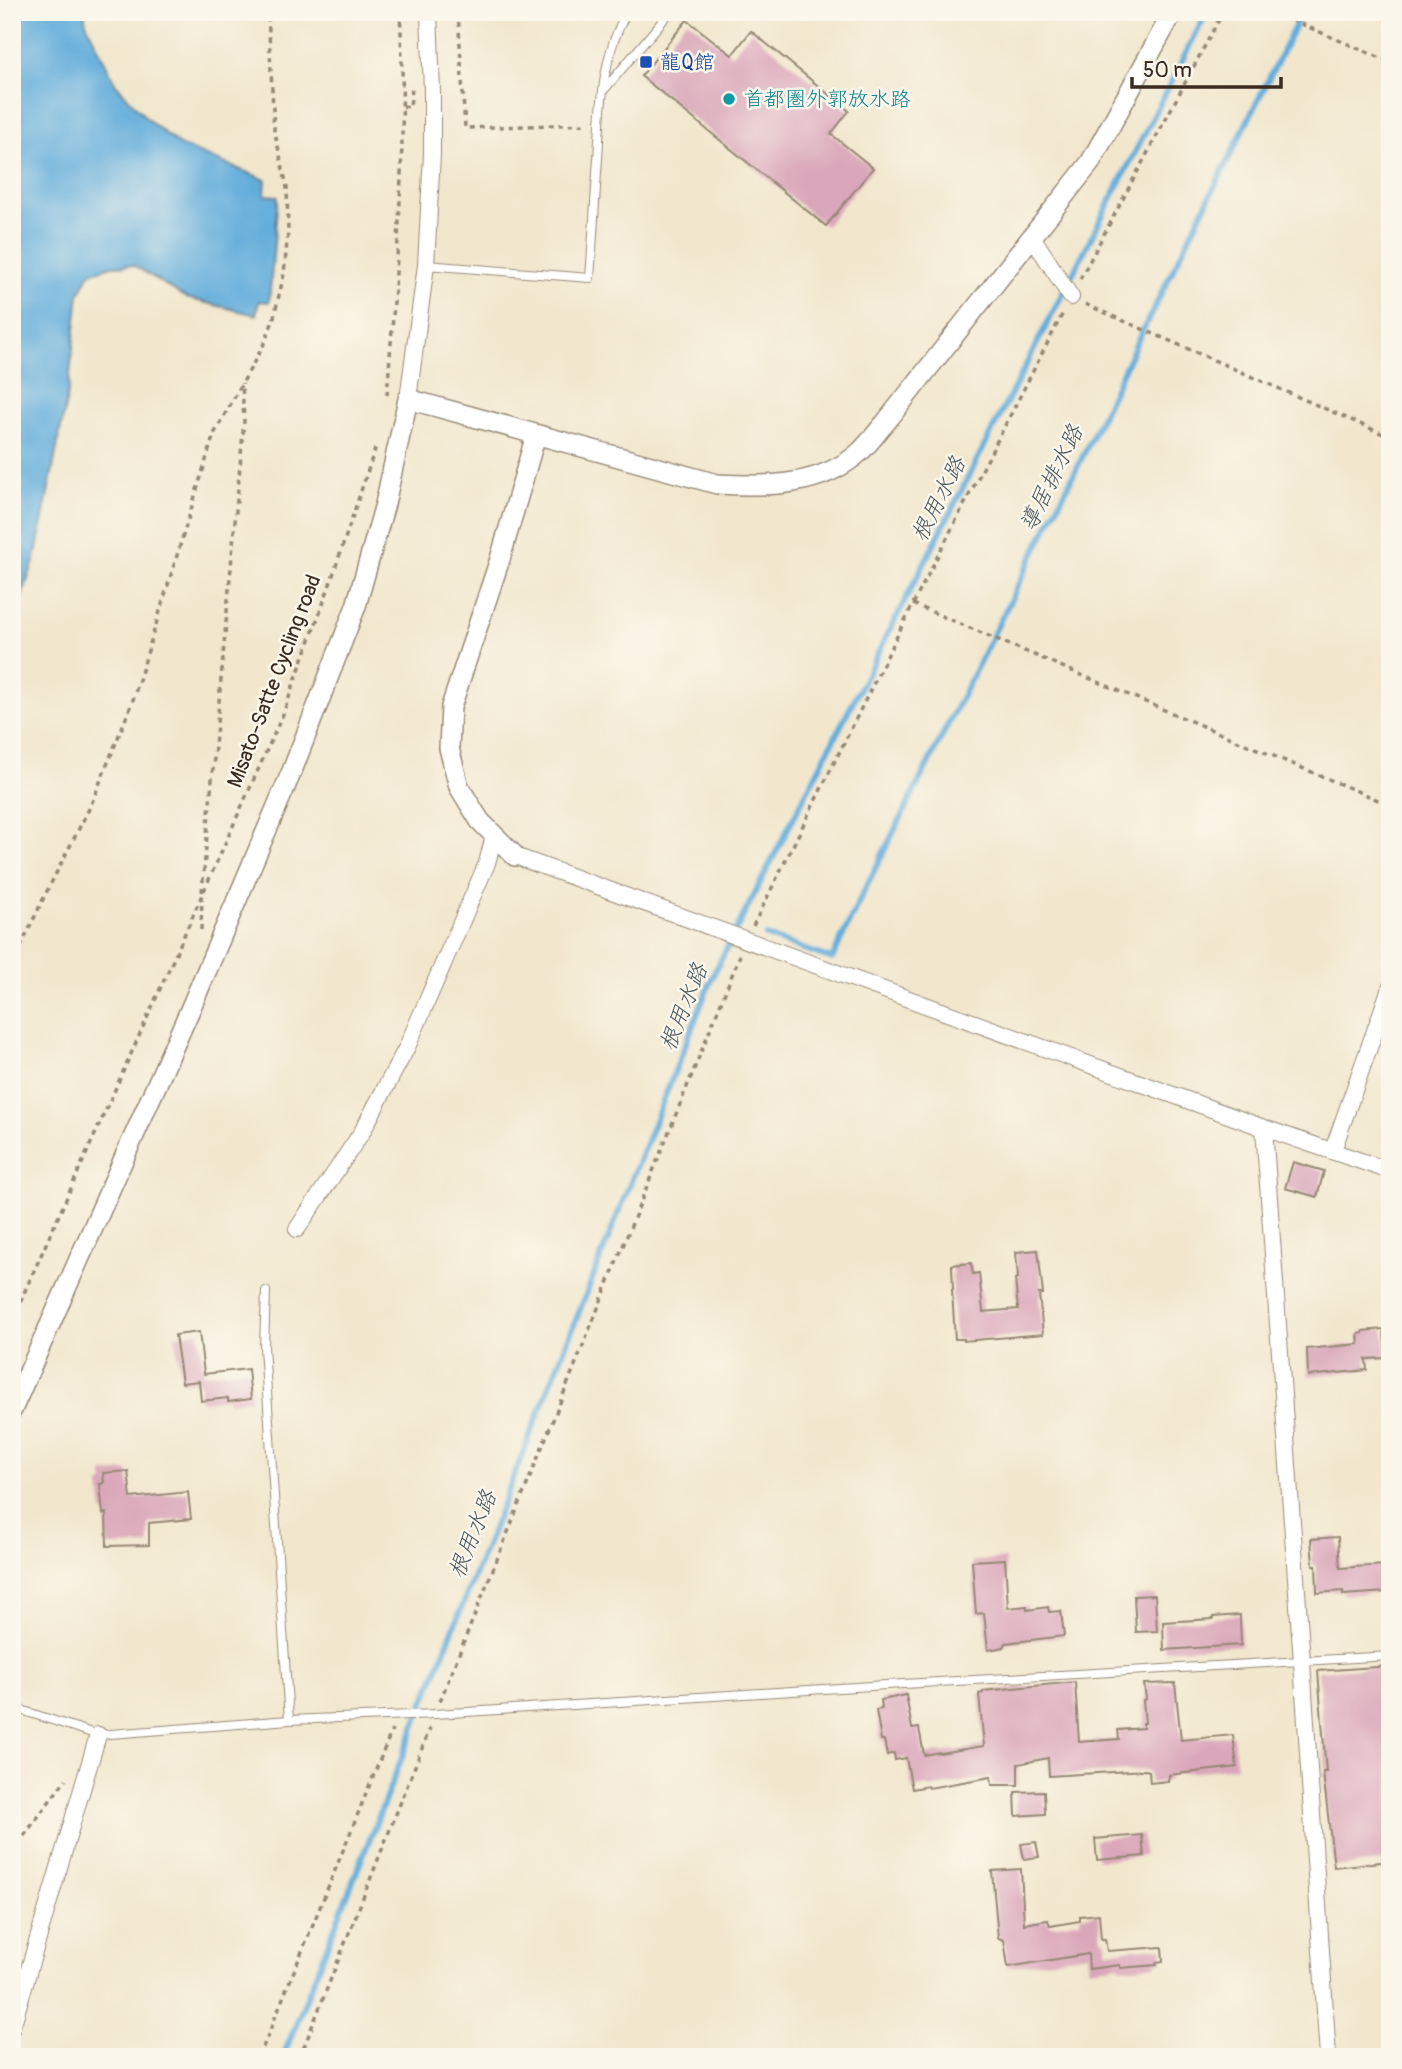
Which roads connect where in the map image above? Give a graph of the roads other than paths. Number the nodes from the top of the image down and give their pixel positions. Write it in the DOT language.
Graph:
graph roads {
  1 [pos="429,12"];
  2 [pos="626,12"];
  3 [pos="670,12"];
  4 [pos="1173,12"];
  5 [pos="603,91"];
  6 [pos="1033,238"];
  7 [pos="426,265"];
  8 [pos="1071,297"];
  9 [pos="408,399"];
  10 [pos="536,435"];
  11 [pos="494,836"];
  12 [pos="515,856"];
  13 [pos="1390,988"];
  14 [pos="1264,1128"];
  15 [pos="1333,1150"];
  16 [pos="1390,1171"];
  17 [pos="297,1229"];
  18 [pos="266,1290"];
  19 [pos="12,1410"];
  20 [pos="1390,1656"];
  21 [pos="1303,1662"];
  22 [pos="12,1707"];
  23 [pos="289,1720"];
  24 [pos="98,1735"];
  25 [pos="12,2027"];
  26 [pos="1328,2057"];
  1 -- 7 [label="street"];
  2 -- 5 [label="lane"];
  3 -- 5 [label="lane"];
  4 -- 6 [label="street"];
  5 -- 7 [label="lane"];
  6 -- 8 [label="street"];
  6 -- 10 [label="street"];
  7 -- 9 [label="street"];
  9 -- 10 [label="street"];
  9 -- 19 [label="street"];
  10 -- 11 [label="street"];
  11 -- 12 [label="street"];
  11 -- 17 [label="street"];
  12 -- 14 [label="street"];
  13 -- 15 [label="street"];
  14 -- 15 [label="street"];
  14 -- 21 [label="street"];
  15 -- 16 [label="street"];
  18 -- 23 [label="lane"];
  20 -- 21 [label="lane"];
  21 -- 23 [label="lane"];
  21 -- 26 [label="street"];
  22 -- 24 [label="lane"];
  23 -- 24 [label="lane"];
  24 -- 25 [label="street"];
}
